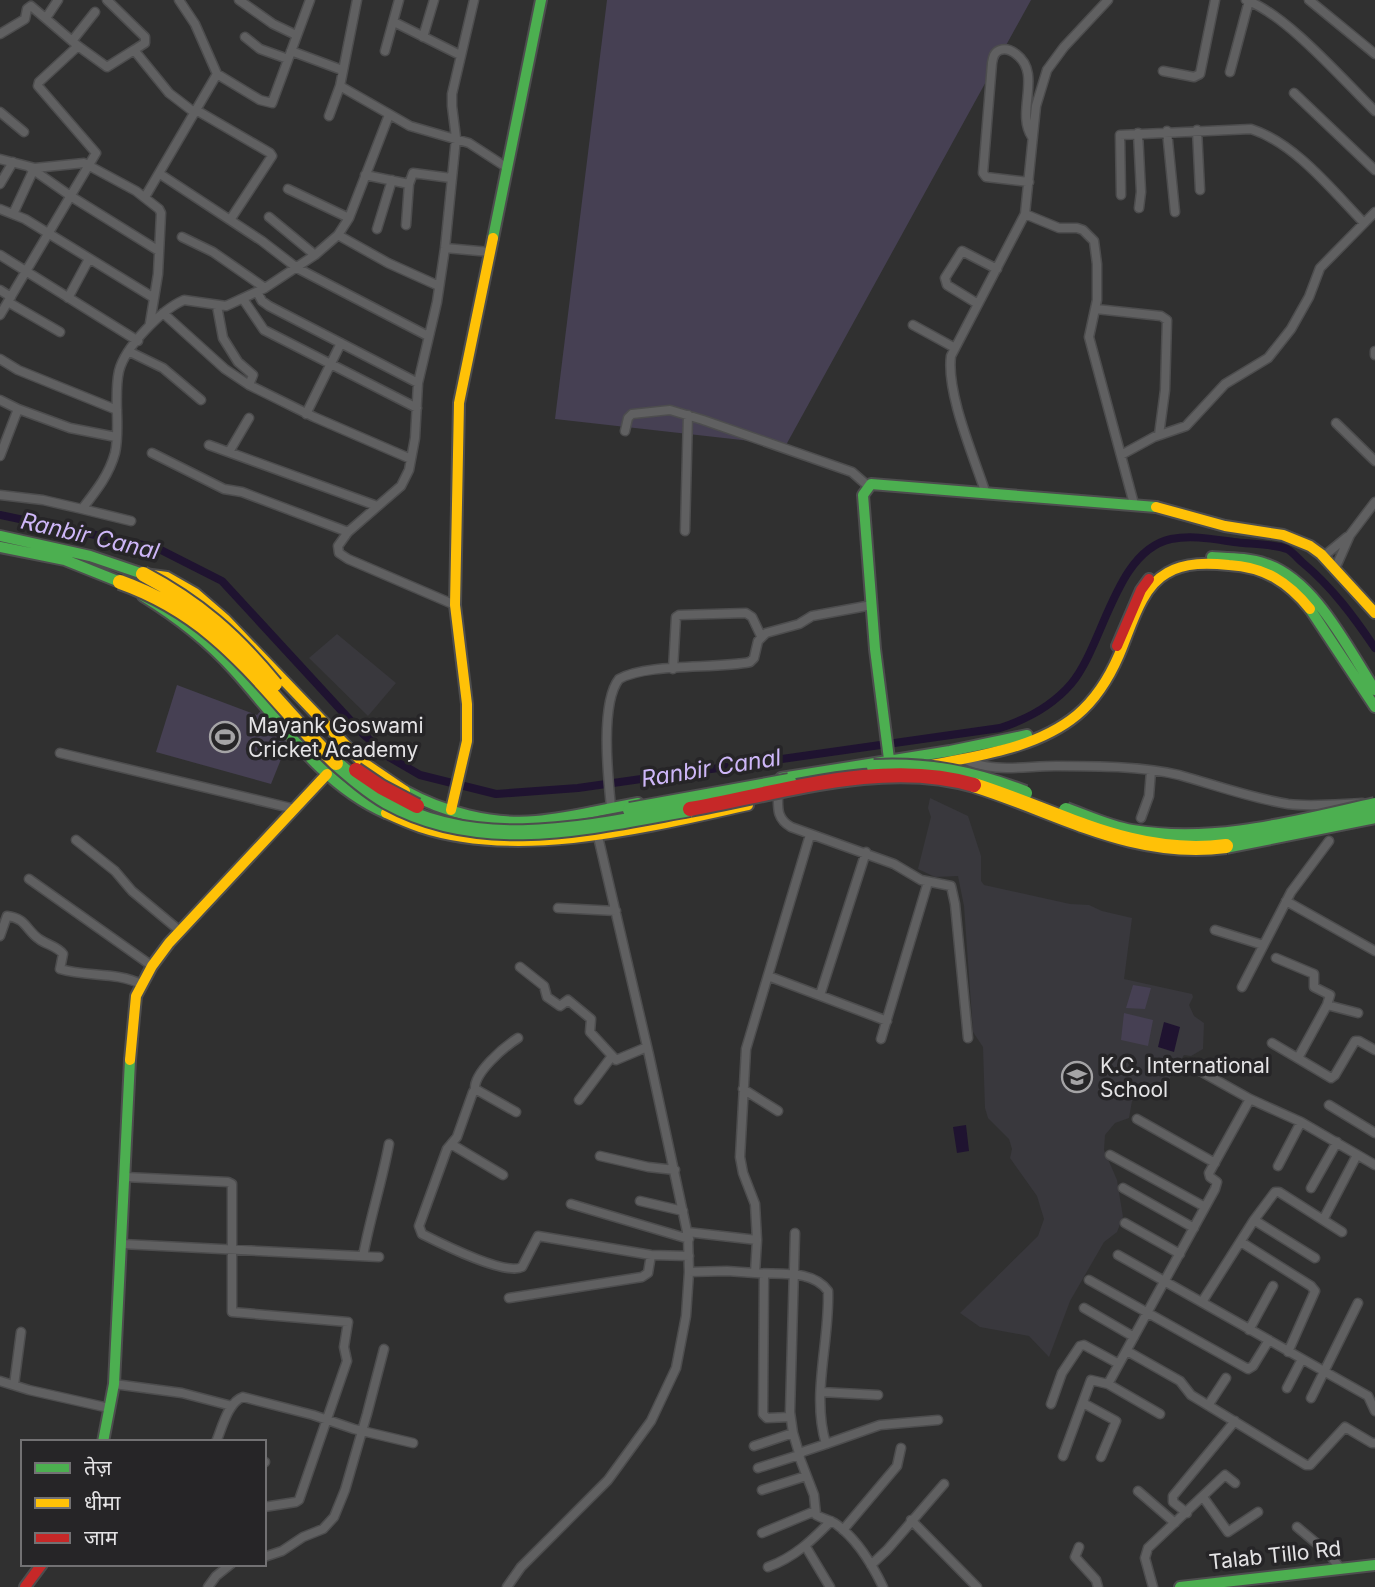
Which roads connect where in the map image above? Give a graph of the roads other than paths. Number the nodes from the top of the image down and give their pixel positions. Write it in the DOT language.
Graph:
graph roads {
  1 [pos="58,0"];
  2 [pos="107,0"];
  3 [pos="179,0"];
  4 [pos="239,0"];
  5 [pos="310,0"];
  6 [pos="357,0"];
  7 [pos="399,0"];
  8 [pos="434,0"];
  9 [pos="474,0"];
  10 [pos="541,0"];
  11 [pos="1108,0"];
  12 [pos="1215,0"];
  13 [pos="1248,0"];
  14 [pos="1309,0"];
  15 [pos="95,12"];
  16 [pos="46,18"];
  17 [pos="394,22"];
  18 [pos="0,34"];
  19 [pos="296,34"];
  20 [pos="245,37"];
  21 [pos="423,37"];
  22 [pos="75,44"];
  23 [pos="134,50"];
  24 [pos="386,51"];
  25 [pos="1375,54"];
  26 [pos="289,55"];
  27 [pos="460,55"];
  28 [pos="342,70"];
  29 [pos="1163,71"];
  30 [pos="1230,72"];
  31 [pos="217,74"];
  32 [pos="340,86"];
  33 [pos="1294,93"];
  34 [pos="1375,111"];
  35 [pos="0,112"];
  36 [pos="196,112"];
  37 [pos="389,115"];
  38 [pos="329,116"];
  39 [pos="1197,130"];
  40 [pos="1167,131"];
  41 [pos="24,132"];
  42 [pos="1138,133"];
  43 [pos="1032,137"];
  44 [pos="456,138"];
  45 [pos="0,159"];
  46 [pos="13,162"];
  47 [pos="90,165"];
  48 [pos="506,167"];
  49 [pos="31,169"];
  50 [pos="1375,170"];
  51 [pos="160,174"];
  52 [pos="365,174"];
  53 [pos="451,178"];
  54 [pos="392,180"];
  55 [pos="1029,182"];
  56 [pos="0,184"];
  57 [pos="409,184"];
  58 [pos="288,189"];
  59 [pos="1200,190"];
  60 [pos="1121,195"];
  61 [pos="72,197"];
  62 [pos="145,197"];
  63 [pos="0,208"];
  64 [pos="1139,208"];
  65 [pos="1175,212"];
  66 [pos="1375,212"];
  67 [pos="13,214"];
  68 [pos="1025,214"];
  69 [pos="269,217"];
  70 [pos="349,218"];
  71 [pos="230,220"];
  72 [pos="1364,223"];
  73 [pos="406,225"];
  74 [pos="377,229"];
  75 [pos="49,234"];
  76 [pos="338,235"];
  77 [pos="181,237"];
  78 [pos="445,247"];
  79 [pos="159,251"];
  80 [pos="489,252"];
  81 [pos="0,255"];
  82 [pos="315,255"];
  83 [pos="89,259"];
  84 [pos="297,268"];
  85 [pos="997,269"];
  86 [pos="25,272"];
  87 [pos="439,286"];
  88 [pos="0,290"];
  89 [pos="261,290"];
  90 [pos="68,298"];
  91 [pos="154,298"];
  92 [pos="10,299"];
  93 [pos="243,299"];
  94 [pos="978,304"];
  95 [pos="217,306"];
  96 [pos="1096,309"];
  97 [pos="163,313"];
  98 [pos="0,316"];
  99 [pos="150,323"];
  100 [pos="913,325"];
  101 [pos="60,331"];
  102 [pos="428,337"];
  103 [pos="138,341"];
  104 [pos="341,343"];
  105 [pos="955,348"];
  106 [pos="130,352"];
  107 [pos="0,359"];
  108 [pos="330,366"];
  109 [pos="418,383"];
  110 [pos="249,385"];
  111 [pos="0,400"];
  112 [pos="201,400"];
  113 [pos="417,408"];
  114 [pos="18,409"];
  115 [pos="117,410"];
  116 [pos="306,414"];
  117 [pos="688,415"];
  118 [pos="249,418"];
  119 [pos="1336,423"];
  120 [pos="625,431"];
  121 [pos="1158,435"];
  122 [pos="116,437"];
  123 [pos="209,445"];
  124 [pos="229,452"];
  125 [pos="152,453"];
  126 [pos="1121,455"];
  127 [pos="0,456"];
  128 [pos="411,459"];
  129 [pos="1375,461"];
  130 [pos="868,486"];
  131 [pos="986,494"];
  132 [pos="0,495"];
  133 [pos="1375,502"];
  134 [pos="1134,504"];
  135 [pos="377,506"];
  136 [pos="82,509"];
  137 [pos="131,521"];
  138 [pos="348,531"];
  139 [pos="685,531"];
  140 [pos="0,536"];
  141 [pos="1350,536"];
  142 [pos="0,547"];
  143 [pos="1324,556"];
  144 [pos="1335,569"];
  145 [pos="143,574"];
  146 [pos="120,582"];
  147 [pos="872,605"];
  148 [pos="455,606"];
  149 [pos="1375,613"];
  150 [pos="761,636"];
  151 [pos="673,669"];
  152 [pos="1375,690"];
  153 [pos="1375,707"];
  154 [pos="950,751"];
  155 [pos="60,753"];
  156 [pos="888,754"];
  157 [pos="964,759"];
  158 [pos="1151,771"];
  159 [pos="327,774"];
  160 [pos="778,778"];
  161 [pos="778,799"];
  162 [pos="610,804"];
  163 [pos="1375,804"];
  164 [pos="452,806"];
  165 [pos="295,809"];
  166 [pos="592,811"];
  167 [pos="1375,817"];
  168 [pos="1141,818"];
  169 [pos="598,833"];
  170 [pos="810,835"];
  171 [pos="76,840"];
  172 [pos="1329,841"];
  173 [pos="866,852"];
  174 [pos="29,879"];
  175 [pos="928,882"];
  176 [pos="1286,901"];
  177 [pos="558,908"];
  178 [pos="616,911"];
  179 [pos="1215,930"];
  180 [pos="180,931"];
  181 [pos="0,936"];
  182 [pos="1263,944"];
  183 [pos="1375,951"];
  184 [pos="1276,958"];
  185 [pos="152,967"];
  186 [pos="520,967"];
  187 [pos="768,976"];
  188 [pos="141,985"];
  189 [pos="1242,988"];
  190 [pos="820,995"];
  191 [pos="1327,1005"];
  192 [pos="1358,1013"];
  193 [pos="887,1021"];
  194 [pos="518,1038"];
  195 [pos="968,1038"];
  196 [pos="881,1040"];
  197 [pos="1272,1043"];
  198 [pos="648,1047"];
  199 [pos="1375,1050"];
  200 [pos="612,1056"];
  201 [pos="1298,1058"];
  202 [pos="1191,1066"];
  203 [pos="743,1089"];
  204 [pos="475,1090"];
  205 [pos="1250,1099"];
  206 [pos="579,1100"];
  207 [pos="1329,1105"];
  208 [pos="778,1111"];
  209 [pos="516,1112"];
  210 [pos="1137,1119"];
  211 [pos="1301,1122"];
  212 [pos="1375,1133"];
  213 [pos="1337,1142"];
  214 [pos="389,1144"];
  215 [pos="451,1144"];
  216 [pos="1110,1155"];
  217 [pos="1357,1155"];
  218 [pos="600,1156"];
  219 [pos="1215,1163"];
  220 [pos="1278,1166"];
  221 [pos="1375,1166"];
  222 [pos="675,1170"];
  223 [pos="503,1175"];
  224 [pos="125,1177"];
  225 [pos="1123,1188"];
  226 [pos="1311,1188"];
  227 [pos="640,1201"];
  228 [pos="571,1204"];
  229 [pos="1205,1207"];
  230 [pos="683,1211"];
  231 [pos="1254,1220"];
  232 [pos="1323,1220"];
  233 [pos="1125,1223"];
  234 [pos="1194,1228"];
  235 [pos="1342,1232"];
  236 [pos="795,1233"];
  237 [pos="688,1236"];
  238 [pos="757,1240"];
  239 [pos="1241,1242"];
  240 [pos="122,1244"];
  241 [pos="231,1248"];
  242 [pos="1180,1254"];
  243 [pos="651,1255"];
  244 [pos="1118,1255"];
  245 [pos="363,1256"];
  246 [pos="689,1256"];
  247 [pos="379,1257"];
  248 [pos="1315,1258"];
  249 [pos="689,1272"];
  250 [pos="760,1274"];
  251 [pos="792,1274"];
  252 [pos="1089,1280"];
  253 [pos="1164,1281"];
  254 [pos="1273,1286"];
  255 [pos="509,1298"];
  256 [pos="1202,1303"];
  257 [pos="1358,1303"];
  258 [pos="1084,1308"];
  259 [pos="1148,1311"];
  260 [pos="1249,1330"];
  261 [pos="21,1332"];
  262 [pos="1134,1337"];
  263 [pos="1269,1340"];
  264 [pos="384,1349"];
  265 [pos="1127,1351"];
  266 [pos="1288,1352"];
  267 [pos="1302,1359"];
  268 [pos="1119,1364"];
  269 [pos="1324,1372"];
  270 [pos="1226,1378"];
  271 [pos="0,1381"];
  272 [pos="114,1384"];
  273 [pos="1108,1384"];
  274 [pos="14,1385"];
  275 [pos="1287,1388"];
  276 [pos="821,1392"];
  277 [pos="878,1395"];
  278 [pos="1311,1398"];
  279 [pos="1083,1403"];
  280 [pos="1051,1404"];
  281 [pos="1209,1404"];
  282 [pos="232,1406"];
  283 [pos="109,1408"];
  284 [pos="1375,1411"];
  285 [pos="1160,1413"];
  286 [pos="790,1417"];
  287 [pos="327,1419"];
  288 [pos="938,1420"];
  289 [pos="1235,1421"];
  290 [pos="358,1430"];
  291 [pos="793,1433"];
  292 [pos="103,1440"];
  293 [pos="217,1440"];
  294 [pos="413,1443"];
  295 [pos="1375,1443"];
  296 [pos="826,1444"];
  297 [pos="754,1446"];
  298 [pos="901,1448"];
  299 [pos="799,1454"];
  300 [pos="1063,1456"];
  301 [pos="1101,1457"];
  302 [pos="758,1468"];
  303 [pos="806,1476"];
  304 [pos="1235,1483"];
  305 [pos="944,1484"];
  306 [pos="762,1490"];
  307 [pos="1138,1491"];
  308 [pos="1203,1497"];
  309 [pos="266,1507"];
  310 [pos="816,1511"];
  311 [pos="1186,1513"];
  312 [pos="1258,1513"];
  313 [pos="911,1520"];
  314 [pos="831,1521"];
  315 [pos="1175,1523"];
  316 [pos="1297,1527"];
  317 [pos="843,1530"];
  318 [pos="762,1533"];
  319 [pos="806,1547"];
  320 [pos="1079,1547"];
  321 [pos="266,1556"];
  322 [pos="871,1565"];
  323 [pos="41,1566"];
  324 [pos="228,1566"];
  325 [pos="1375,1566"];
  326 [pos="768,1567"];
  327 [pos="1341,1569"];
  328 [pos="25,1587"];
  329 [pos="208,1587"];
  330 [pos="507,1587"];
  331 [pos="830,1587"];
  332 [pos="883,1587"];
  333 [pos="976,1587"];
  334 [pos="1098,1587"];
  335 [pos="1153,1587"];
  336 [pos="1180,1587"];
  1 -- 16 [label="street"];
  2 -- 23 [label="street"];
  3 -- 31 [label="street"];
  4 -- 19 [label="street"];
  5 -- 19 [label="street"];
  6 -- 28 [label="street"];
  7 -- 17 [label="street"];
  8 -- 21 [label="street"];
  9 -- 27 [label="street"];
  10 -- 48 [label="main road"];
  11 -- 43 [label="street"];
  12 -- 29 [label="street"];
  13 -- 30 [label="street"];
  13 -- 34 [label="street"];
  14 -- 25 [label="street"];
  15 -- 22 [label="street"];
  16 -- 18 [label="street"];
  16 -- 22 [label="street"];
  17 -- 21 [label="street"];
  17 -- 24 [label="street"];
  19 -- 26 [label="street"];
  20 -- 26 [label="street"];
  21 -- 27 [label="street"];
  22 -- 23 [label="street"];
  22 -- 47 [label="street"];
  23 -- 36 [label="street"];
  26 -- 28 [label="street"];
  26 -- 31 [label="street"];
  27 -- 44 [label="street"];
  28 -- 32 [label="street"];
  31 -- 36 [label="street"];
  32 -- 37 [label="street"];
  32 -- 38 [label="street"];
  33 -- 50 [label="street"];
  35 -- 41 [label="street"];
  36 -- 51 [label="street"];
  36 -- 71 [label="street"];
  37 -- 44 [label="street"];
  37 -- 52 [label="street"];
  39 -- 40 [label="street"];
  39 -- 59 [label="street"];
  39 -- 72 [label="street"];
  40 -- 42 [label="street"];
  40 -- 65 [label="street"];
  42 -- 60 [label="street"];
  42 -- 64 [label="street"];
  43 -- 55 [label="street"];
  43 -- 55 [label="street"];
  44 -- 48 [label="street"];
  44 -- 53 [label="street"];
  45 -- 46 [label="street"];
  46 -- 49 [label="street"];
  46 -- 56 [label="street"];
  47 -- 49 [label="street"];
  47 -- 61 [label="street"];
  47 -- 62 [label="street"];
  48 -- 80 [label="main road"];
  49 -- 61 [label="street"];
  49 -- 67 [label="street"];
  51 -- 62 [label="street"];
  51 -- 71 [label="street"];
  52 -- 54 [label="street"];
  52 -- 70 [label="street"];
  53 -- 57 [label="street"];
  53 -- 78 [label="street"];
  54 -- 57 [label="street"];
  54 -- 74 [label="street"];
  55 -- 68 [label="street"];
  57 -- 73 [label="street"];
  58 -- 70 [label="street"];
  61 -- 75 [label="street"];
  61 -- 79 [label="street"];
  62 -- 79 [label="street"];
  63 -- 67 [label="street"];
  66 -- 72 [label="street"];
  67 -- 75 [label="street"];
  68 -- 85 [label="street"];
  68 -- 96 [label="street"];
  69 -- 82 [label="street"];
  70 -- 76 [label="street"];
  71 -- 84 [label="street"];
  72 -- 121 [label="street"];
  75 -- 83 [label="street"];
  75 -- 86 [label="street"];
  76 -- 82 [label="street"];
  76 -- 87 [label="street"];
  77 -- 89 [label="street"];
  78 -- 80 [label="street"];
  78 -- 87 [label="street"];
  79 -- 91 [label="street"];
  80 -- 148 [label="main road"];
  81 -- 86 [label="street"];
  82 -- 84 [label="street"];
  83 -- 90 [label="street"];
  83 -- 91 [label="street"];
  84 -- 89 [label="street"];
  84 -- 102 [label="street"];
  85 -- 94 [label="street"];
  85 -- 94 [label="street"];
  86 -- 90 [label="street"];
  86 -- 92 [label="street"];
  87 -- 102 [label="street"];
  88 -- 92 [label="street"];
  89 -- 93 [label="street"];
  89 -- 104 [label="street"];
  90 -- 103 [label="street"];
  91 -- 99 [label="street"];
  92 -- 98 [label="street"];
  92 -- 101 [label="street"];
  93 -- 95 [label="street"];
  93 -- 108 [label="street"];
  94 -- 105 [label="street"];
  95 -- 97 [label="street"];
  95 -- 110 [label="street"];
  96 -- 121 [label="street"];
  96 -- 126 [label="street"];
  97 -- 99 [label="street"];
  97 -- 110 [label="street"];
  99 -- 103 [label="street"];
  100 -- 105 [label="street"];
  102 -- 109 [label="street"];
  103 -- 106 [label="street"];
  104 -- 108 [label="street"];
  104 -- 109 [label="street"];
  105 -- 131 [label="street"];
  106 -- 112 [label="street"];
  106 -- 115 [label="street"];
  107 -- 115 [label="street"];
  108 -- 113 [label="street"];
  108 -- 116 [label="street"];
  109 -- 113 [label="street"];
  110 -- 116 [label="street"];
  111 -- 114 [label="street"];
  113 -- 128 [label="street"];
  114 -- 122 [label="street"];
  114 -- 127 [label="street"];
  115 -- 122 [label="street"];
  116 -- 128 [label="street"];
  117 -- 120 [label="street"];
  117 -- 130 [label="street"];
  117 -- 139 [label="street"];
  118 -- 124 [label="street"];
  119 -- 129 [label="street"];
  121 -- 126 [label="street"];
  122 -- 136 [label="street"];
  123 -- 124 [label="street"];
  124 -- 135 [label="street"];
  125 -- 138 [label="street"];
  126 -- 134 [label="street"];
  128 -- 135 [label="street"];
  130 -- 131 [label="main road"];
  130 -- 147 [label="main road"];
  131 -- 134 [label="main road"];
  132 -- 136 [label="street"];
  133 -- 141 [label="street"];
  134 -- 143 [label="main road"];
  135 -- 138 [label="street"];
  136 -- 137 [label="street"];
  138 -- 148 [label="street"];
  140 -- 145 [label="main road"];
  141 -- 143 [label="street"];
  141 -- 144 [label="street"];
  142 -- 146 [label="main road"];
  143 -- 144 [label="main road"];
  144 -- 149 [label="main road"];
  145 -- 163 [label="main road, bridge"];
  145 -- 164 [label="main road"];
  146 -- 159 [label="main road"];
  146 -- 167 [label="main road, bridge"];
  147 -- 150 [label="street"];
  147 -- 156 [label="main road"];
  148 -- 164 [label="main road"];
  150 -- 151 [label="street"];
  150 -- 151 [label="street"];
  151 -- 162 [label="street"];
  152 -- 154 [label="main road"];
  153 -- 157 [label="main road"];
  154 -- 156 [label="main road"];
  154 -- 157 [label="street"];
  155 -- 165 [label="street"];
  156 -- 160 [label="main road"];
  157 -- 158 [label="street"];
  157 -- 161 [label="main road"];
  158 -- 163 [label="street"];
  158 -- 168 [label="street"];
  159 -- 165 [label="main road"];
  159 -- 169 [label="main road"];
  160 -- 161 [label="street"];
  160 -- 162 [label="main road"];
  161 -- 169 [label="main road"];
  161 -- 170 [label="street"];
  162 -- 166 [label="main road"];
  164 -- 166 [label="main road"];
  165 -- 180 [label="main road"];
  166 -- 169 [label="street"];
  169 -- 178 [label="street"];
  170 -- 173 [label="street"];
  170 -- 187 [label="street"];
  171 -- 180 [label="street"];
  172 -- 176 [label="street"];
  173 -- 175 [label="street"];
  173 -- 190 [label="street"];
  174 -- 185 [label="street"];
  175 -- 193 [label="street"];
  175 -- 195 [label="street"];
  176 -- 182 [label="street"];
  176 -- 183 [label="street"];
  177 -- 178 [label="street"];
  178 -- 198 [label="street"];
  179 -- 182 [label="street"];
  180 -- 185 [label="main road"];
  181 -- 188 [label="street"];
  182 -- 189 [label="street"];
  184 -- 191 [label="street"];
  185 -- 188 [label="main road"];
  186 -- 200 [label="street"];
  187 -- 190 [label="street"];
  187 -- 203 [label="street"];
  188 -- 224 [label="main road"];
  190 -- 193 [label="street"];
  191 -- 192 [label="street"];
  191 -- 201 [label="street"];
  193 -- 196 [label="street"];
  194 -- 204 [label="street"];
  197 -- 201 [label="street"];
  198 -- 200 [label="street"];
  198 -- 222 [label="street"];
  199 -- 201 [label="street"];
  200 -- 206 [label="street"];
  202 -- 205 [label="street"];
  203 -- 208 [label="street"];
  203 -- 238 [label="street"];
  204 -- 209 [label="street"];
  204 -- 215 [label="street"];
  205 -- 211 [label="street"];
  205 -- 219 [label="street"];
  207 -- 212 [label="street"];
  210 -- 219 [label="street"];
  211 -- 213 [label="street"];
  211 -- 220 [label="street"];
  213 -- 217 [label="street"];
  213 -- 226 [label="street"];
  214 -- 245 [label="street"];
  215 -- 223 [label="street"];
  215 -- 243 [label="street"];
  216 -- 229 [label="street"];
  217 -- 221 [label="street"];
  217 -- 232 [label="street"];
  218 -- 222 [label="street"];
  219 -- 229 [label="street"];
  222 -- 230 [label="street"];
  224 -- 240 [label="main road"];
  224 -- 241 [label="street"];
  225 -- 234 [label="street"];
  227 -- 230 [label="street"];
  228 -- 237 [label="street"];
  229 -- 234 [label="street"];
  230 -- 237 [label="street"];
  231 -- 232 [label="street"];
  231 -- 239 [label="street"];
  231 -- 248 [label="street"];
  232 -- 235 [label="street"];
  233 -- 242 [label="street"];
  234 -- 242 [label="street"];
  236 -- 251 [label="street"];
  237 -- 238 [label="street"];
  237 -- 246 [label="street"];
  238 -- 250 [label="street"];
  239 -- 256 [label="street"];
  239 -- 266 [label="street"];
  240 -- 241 [label="street"];
  240 -- 272 [label="main road"];
  241 -- 245 [label="street"];
  241 -- 287 [label="street"];
  242 -- 253 [label="street"];
  243 -- 246 [label="street"];
  243 -- 255 [label="street"];
  244 -- 253 [label="street"];
  245 -- 247 [label="street"];
  246 -- 249 [label="street"];
  249 -- 250 [label="street"];
  249 -- 330 [label="street"];
  250 -- 251 [label="street"];
  250 -- 286 [label="street"];
  251 -- 276 [label="street"];
  251 -- 286 [label="street"];
  252 -- 259 [label="street"];
  253 -- 256 [label="street"];
  253 -- 259 [label="street"];
  254 -- 260 [label="street"];
  256 -- 260 [label="street"];
  257 -- 269 [label="street"];
  258 -- 262 [label="street"];
  259 -- 262 [label="street"];
  259 -- 263 [label="street"];
  260 -- 263 [label="street"];
  261 -- 274 [label="street"];
  262 -- 265 [label="street"];
  263 -- 266 [label="street"];
  264 -- 290 [label="street"];
  265 -- 268 [label="street"];
  265 -- 281 [label="street"];
  266 -- 267 [label="street"];
  267 -- 269 [label="street"];
  267 -- 275 [label="street"];
  268 -- 273 [label="street"];
  268 -- 280 [label="street"];
  269 -- 278 [label="street"];
  269 -- 284 [label="street"];
  270 -- 281 [label="street"];
  271 -- 274 [label="street"];
  272 -- 282 [label="street"];
  272 -- 283 [label="main road"];
  273 -- 279 [label="street"];
  273 -- 285 [label="street"];
  274 -- 283 [label="street"];
  276 -- 277 [label="street"];
  276 -- 296 [label="street"];
  279 -- 300 [label="street"];
  279 -- 301 [label="street"];
  281 -- 289 [label="street"];
  282 -- 287 [label="street"];
  282 -- 293 [label="street"];
  283 -- 292 [label="main road"];
  286 -- 291 [label="street"];
  287 -- 290 [label="street"];
  287 -- 309 [label="street"];
  288 -- 296 [label="street"];
  289 -- 295 [label="street"];
  289 -- 311 [label="street"];
  290 -- 294 [label="street"];
  290 -- 321 [label="street"];
  291 -- 297 [label="street"];
  291 -- 299 [label="street"];
  296 -- 299 [label="street"];
  298 -- 317 [label="street"];
  299 -- 302 [label="street"];
  299 -- 303 [label="street"];
  303 -- 306 [label="street"];
  303 -- 310 [label="street"];
  304 -- 308 [label="street"];
  305 -- 313 [label="street"];
  307 -- 315 [label="street"];
  308 -- 311 [label="street"];
  308 -- 312 [label="street"];
  310 -- 314 [label="street"];
  310 -- 318 [label="street"];
  311 -- 315 [label="street"];
  313 -- 322 [label="street"];
  313 -- 333 [label="street"];
  314 -- 317 [label="street"];
  314 -- 319 [label="street"];
  315 -- 335 [label="street"];
  316 -- 327 [label="street"];
  317 -- 322 [label="street"];
  319 -- 326 [label="street"];
  319 -- 331 [label="street"];
  320 -- 334 [label="street"];
  322 -- 332 [label="street"];
  323 -- 328 [label="main road"];
  324 -- 329 [label="street"];
  325 -- 327 [label="main road, Talab Tillo Rd"];
  327 -- 336 [label="main road, Talab Tillo Rd"];
}
